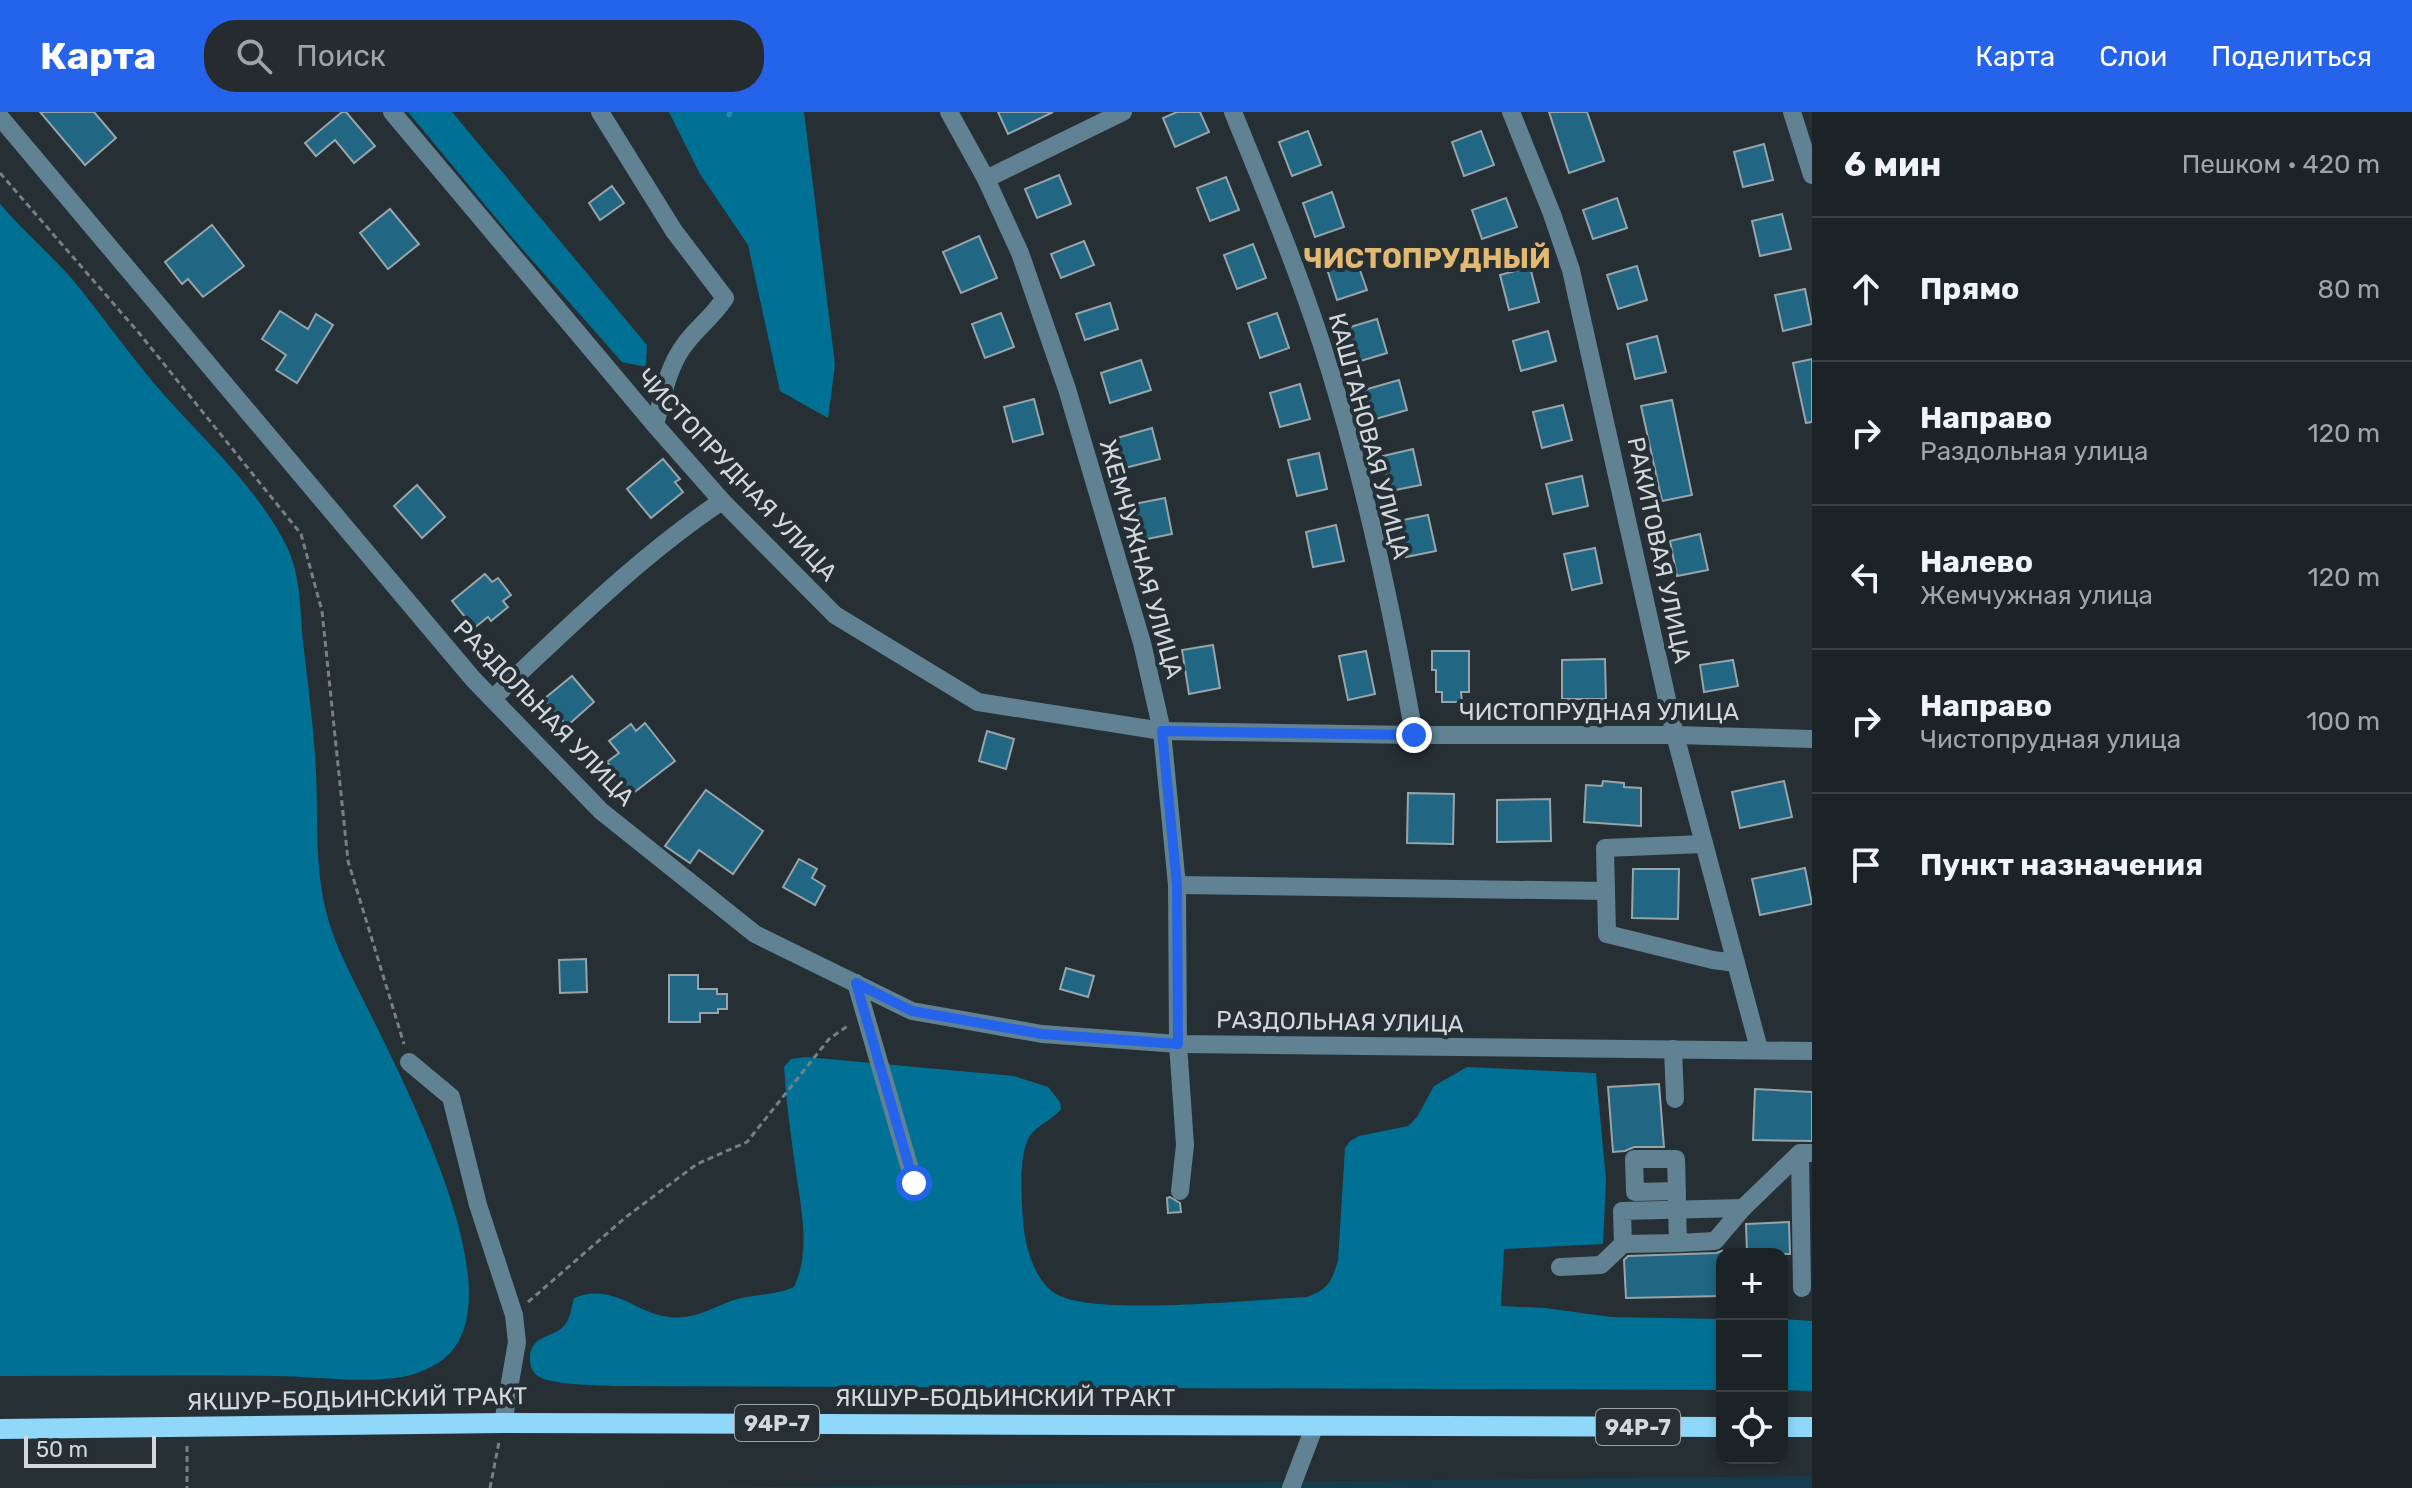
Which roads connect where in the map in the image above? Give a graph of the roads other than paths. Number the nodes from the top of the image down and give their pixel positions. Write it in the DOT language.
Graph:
graph roads {
  1 [pos="392,112"];
  2 [pos="600,112"];
  3 [pos="949,112"];
  4 [pos="1123,112"];
  5 [pos="1233,112"];
  6 [pos="1511,112"];
  7 [pos="1792,112"];
  8 [pos="0,117"];
  9 [pos="1812,175"];
  10 [pos="986,179"];
  11 [pos="655,425"];
  12 [pos="722,501"];
  13 [pos="493,698"];
  14 [pos="1162,731"];
  15 [pos="1414,735"];
  16 [pos="1675,735"];
  17 [pos="1812,739"];
  18 [pos="1704,844"];
  19 [pos="1177,885"];
  20 [pos="1606,891"];
  21 [pos="1736,963"];
  22 [pos="856,983"];
  23 [pos="1178,1044"];
  24 [pos="1673,1049"];
  25 [pos="1759,1049"];
  26 [pos="1812,1051"];
  27 [pos="409,1062"];
  28 [pos="1675,1099"];
  29 [pos="1806,1153"];
  30 [pos="914,1183"];
  31 [pos="1180,1191"];
  32 [pos="1677,1200"];
  33 [pos="1743,1208"];
  34 [pos="1678,1243"];
  35 [pos="1623,1244"];
  36 [pos="1560,1267"];
  37 [pos="1802,1288"];
  38 [pos="503,1423"];
  39 [pos="1315,1425"];
  40 [pos="1716,1427"];
  41 [pos="1788,1427"];
  42 [pos="1812,1427"];
  43 [pos="0,1429"];
  44 [pos="1291,1488"];
  1 -- 11 [label="street, ЧИСТОПРУДНАЯ УЛИЦА"];
  2 -- 11 [label="street"];
  3 -- 10 [label="street, ЖЕМЧУЖНАЯ УЛИЦА"];
  4 -- 10 [label="street"];
  5 -- 15 [label="street, КАШТАНОВАЯ УЛИЦА"];
  6 -- 16 [label="street, РАКИТОВАЯ УЛИЦА"];
  7 -- 9 [label="street"];
  8 -- 13 [label="street, РАЗДОЛЬНАЯ УЛИЦА"];
  10 -- 14 [label="street, ЖЕМЧУЖНАЯ УЛИЦА"];
  11 -- 12 [label="street, ЧИСТОПРУДНАЯ УЛИЦА"];
  12 -- 13 [label="street"];
  12 -- 14 [label="street, ЧИСТОПРУДНАЯ УЛИЦА"];
  13 -- 22 [label="street, РАЗДОЛЬНАЯ УЛИЦА"];
  14 -- 15 [label="street, ЧИСТОПРУДНАЯ УЛИЦА"];
  14 -- 19 [label="street, ЖЕМЧУЖНАЯ УЛИЦА"];
  15 -- 16 [label="street, ЧИСТОПРУДНАЯ УЛИЦА"];
  16 -- 17 [label="street, ЧИСТОПРУДНАЯ УЛИЦА"];
  16 -- 18 [label="street, РАКИТОВАЯ УЛИЦА"];
  18 -- 20 [label="street"];
  18 -- 21 [label="street, РАКИТОВАЯ УЛИЦА"];
  19 -- 20 [label="street"];
  19 -- 23 [label="street, ЖЕМЧУЖНАЯ УЛИЦА"];
  20 -- 21 [label="street"];
  21 -- 25 [label="street, РАКИТОВАЯ УЛИЦА"];
  22 -- 23 [label="street, РАЗДОЛЬНАЯ УЛИЦА"];
  22 -- 30 [label="street"];
  23 -- 24 [label="street, РАЗДОЛЬНАЯ УЛИЦА"];
  23 -- 31 [label="street, ЖЕМЧУЖНАЯ УЛИЦА"];
  24 -- 25 [label="street, РАЗДОЛЬНАЯ УЛИЦА"];
  24 -- 28 [label="street"];
  25 -- 26 [label="street, РАЗДОЛЬНАЯ УЛИЦА"];
  27 -- 38 [label="street"];
  29 -- 33 [label="street"];
  29 -- 37 [label="street"];
  32 -- 33 [label="street"];
  32 -- 34 [label="street"];
  32 -- 35 [label="street"];
  33 -- 34 [label="street"];
  34 -- 35 [label="street"];
  35 -- 36 [label="street"];
  38 -- 39 [label="main road, ЯКШУР-БОДЬИНСКИЙ ТРАКТ / 94Р-7"];
  38 -- 43 [label="main road, ЯКШУР-БОДЬИНСКИЙ ТРАКТ / 94Р-7"];
  39 -- 40 [label="main road, ЯКШУР-БОДЬИНСКИЙ ТРАКТ / 94Р-7"];
  39 -- 44 [label="street"];
  41 -- 42 [label="main road"];
}
